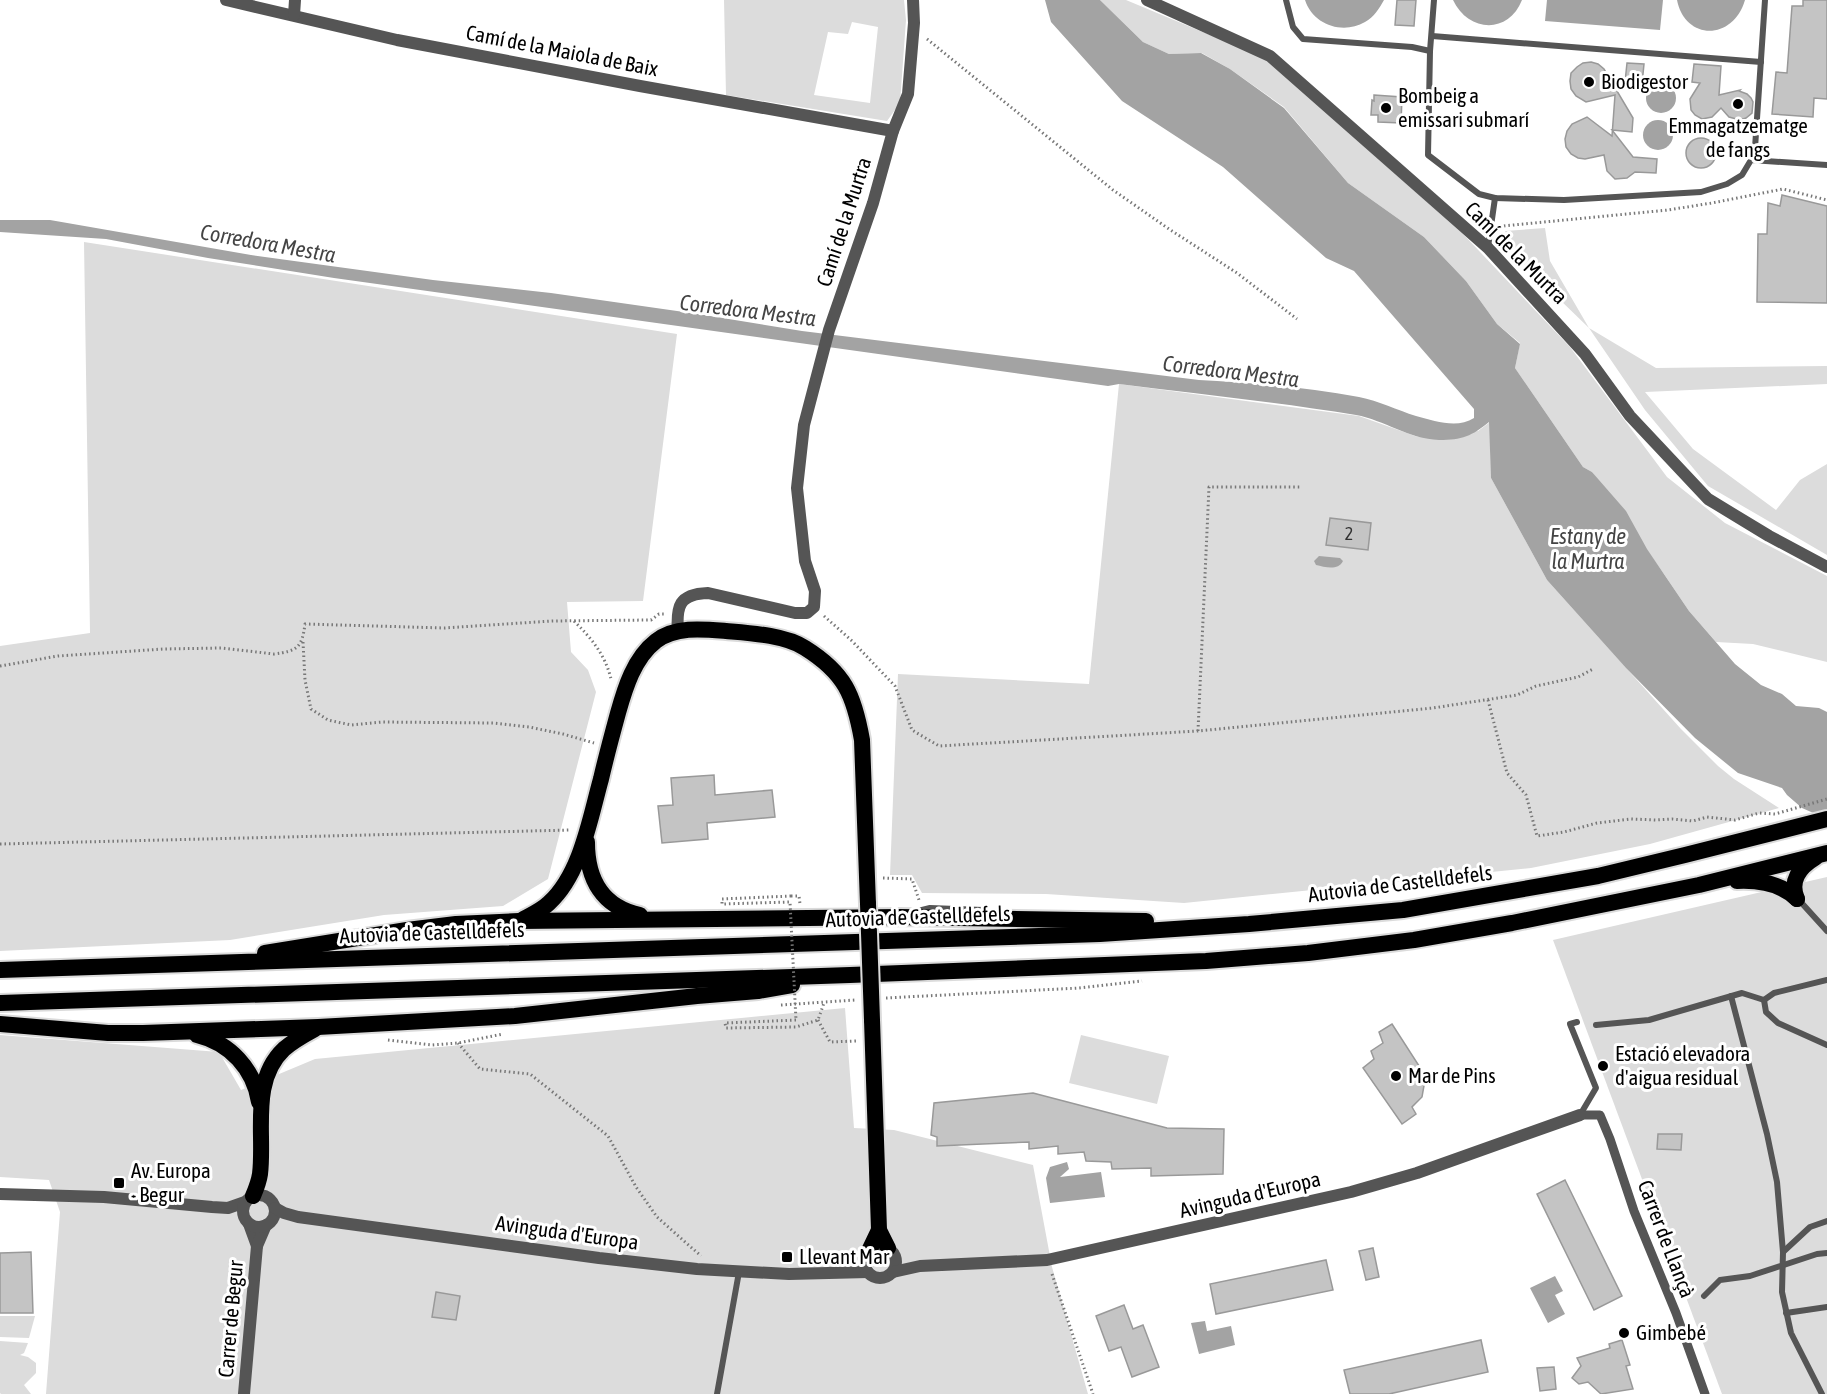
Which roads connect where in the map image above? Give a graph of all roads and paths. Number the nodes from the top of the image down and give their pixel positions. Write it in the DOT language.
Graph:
graph roads {
  1 [pos="226,0"];
  2 [pos="295,0"];
  3 [pos="913,0"];
  4 [pos="1147,0"];
  5 [pos="1287,0"];
  6 [pos="1434,0"];
  7 [pos="1765,0"];
  8 [pos="294,15"];
  9 [pos="913,30"];
  10 [pos="1432,36"];
  11 [pos="1430,51"];
  12 [pos="1761,62"];
  13 [pos="893,131"];
  14 [pos="1751,160"];
  15 [pos="1827,165"];
  16 [pos="1495,198"];
  17 [pos="1827,200"];
  18 [pos="1489,234"];
  19 [pos="1488,248"];
  20 [pos="1297,319"];
  21 [pos="1300,486"];
  22 [pos="1827,567"];
  23 [pos="814,607"];
  24 [pos="665,614"];
  25 [pos="574,621"];
  26 [pos="678,632"];
  27 [pos="303,640"];
  28 [pos="0,666"];
  29 [pos="1593,669"];
  30 [pos="612,688"];
  31 [pos="1488,700"];
  32 [pos="1198,731"];
  33 [pos="598,745"];
  34 [pos="1827,799"];
  35 [pos="1827,819"];
  36 [pos="580,830"];
  37 [pos="0,844"];
  38 [pos="1826,853"];
  39 [pos="882,869"];
  40 [pos="882,878"];
  41 [pos="1699,885"];
  42 [pos="882,888"];
  43 [pos="791,896"];
  44 [pos="1797,899"];
  45 [pos="919,900"];
  46 [pos="717,906"];
  47 [pos="800,906"];
  48 [pos="992,911"];
  49 [pos="1004,911"];
  50 [pos="899,917"];
  51 [pos="659,919"];
  52 [pos="1049,919"];
  53 [pos="519,921"];
  54 [pos="1249,924"];
  55 [pos="1827,931"];
  56 [pos="192,964"];
  57 [pos="0,970"];
  58 [pos="850,975"];
  59 [pos="1827,980"];
  60 [pos="1731,996"];
  61 [pos="892,998"];
  62 [pos="881,999"];
  63 [pos="858,1000"];
  64 [pos="1764,1000"];
  65 [pos="824,1002"];
  66 [pos="0,1003"];
  67 [pos="780,1005"];
  68 [pos="818,1020"];
  69 [pos="1577,1022"];
  70 [pos="0,1024"];
  71 [pos="1596,1025"];
  72 [pos="318,1027"];
  73 [pos="511,1032"];
  74 [pos="176,1033"];
  75 [pos="380,1039"];
  76 [pos="860,1041"];
  77 [pos="458,1043"];
  78 [pos="1827,1045"];
  79 [pos="1580,1115"];
  80 [pos="261,1119"];
  81 [pos="0,1194"];
  82 [pos="212,1207"];
  83 [pos="263,1208"];
  84 [pos="247,1221"];
  85 [pos="1827,1221"];
  86 [pos="879,1230"];
  87 [pos="256,1246"];
  88 [pos="892,1252"];
  89 [pos="1783,1252"];
  90 [pos="1827,1252"];
  91 [pos="867,1253"];
  92 [pos="1047,1260"];
  93 [pos="920,1266"];
  94 [pos="1782,1266"];
  95 [pos="698,1269"];
  96 [pos="739,1272"];
  97 [pos="868,1272"];
  98 [pos="892,1272"];
  99 [pos="831,1273"];
  100 [pos="1704,1296"];
  101 [pos="1827,1307"];
  102 [pos="1786,1312"];
  103 [pos="244,1394"];
  104 [pos="717,1394"];
  105 [pos="1093,1394"];
  106 [pos="1705,1394"];
  107 [pos="1822,1394"];
  1 -- 8 [label="street, Camí de la Maiola de Baix"];
  2 -- 8 [label="street"];
  3 -- 9 [label="street, Camí de la Murtra"];
  4 -- 19 [label="street, Camí de la Murtra"];
  5 -- 11 [label="lane"];
  6 -- 10 [label="lane"];
  7 -- 12 [label="lane"];
  8 -- 13 [label="street, Camí de la Maiola de Baix"];
  9 -- 13 [label="street, Camí de la Murtra"];
  9 -- 20 [label="path"];
  10 -- 11 [label="lane"];
  10 -- 12 [label="lane"];
  11 -- 16 [label="lane"];
  12 -- 14 [label="lane"];
  13 -- 23 [label="street, Camí de la Murtra"];
  14 -- 15 [label="lane"];
  14 -- 16 [label="lane"];
  16 -- 18 [label="lane"];
  17 -- 18 [label="path"];
  18 -- 19 [label="lane"];
  19 -- 22 [label="street, Camí de la Murtra"];
  21 -- 32 [label="path"];
  23 -- 26 [label="street"];
  23 -- 32 [label="path"];
  24 -- 25 [label="path"];
  25 -- 27 [label="path"];
  25 -- 30 [label="path"];
  26 -- 36 [label="highway"];
  26 -- 86 [label="highway, bridge"];
  27 -- 28 [label="path"];
  27 -- 33 [label="path"];
  29 -- 31 [label="path"];
  31 -- 32 [label="path"];
  31 -- 34 [label="path"];
  35 -- 54 [label="highway, Autovia de Castelldefels"];
  36 -- 37 [label="path"];
  36 -- 51 [label="highway"];
  36 -- 53 [label="highway"];
  38 -- 41 [label="highway"];
  38 -- 44 [label="highway"];
  39 -- 40 [label="path"];
  40 -- 42 [label="path"];
  40 -- 45 [label="path"];
  41 -- 44 [label="highway"];
  41 -- 58 [label="highway"];
  43 -- 68 [label="path, bridge"];
  44 -- 55 [label="lane"];
  46 -- 47 [label="path"];
  48 -- 50 [label="lane"];
  49 -- 52 [label="lane"];
  50 -- 51 [label="highway"];
  50 -- 52 [label="highway"];
  51 -- 53 [label="highway"];
  52 -- 54 [label="highway"];
  53 -- 56 [label="highway"];
  54 -- 56 [label="highway, Autovia de Castelldefels"];
  56 -- 57 [label="highway, Autovia de Castelldefels"];
  58 -- 66 [label="highway"];
  58 -- 72 [label="highway"];
  59 -- 64 [label="lane"];
  60 -- 64 [label="lane"];
  60 -- 71 [label="lane"];
  60 -- 89 [label="lane"];
  61 -- 62 [label="path"];
  63 -- 65 [label="path"];
  64 -- 78 [label="lane"];
  65 -- 67 [label="path"];
  65 -- 68 [label="path"];
  68 -- 76 [label="path"];
  69 -- 79 [label="lane"];
  70 -- 74 [label="highway"];
  72 -- 74 [label="highway"];
  72 -- 80 [label="highway"];
  73 -- 77 [label="path"];
  74 -- 80 [label="highway"];
  75 -- 77 [label="path"];
  77 -- 95 [label="path"];
  79 -- 92 [label="street, Avinguda d'Europa"];
  79 -- 106 [label="street, Carrer de Llançà"];
  80 -- 83 [label="highway"];
  81 -- 82 [label="street, Avinguda d'Europa"];
  82 -- 83 [label="street, Avinguda d'Europa"];
  82 -- 84 [label="street, Avinguda d'Europa"];
  83 -- 84 [label="street, Avinguda d'Europa"];
  83 -- 84 [label="street"];
  83 -- 87 [label="street, Carrer de Begur"];
  83 -- 95 [label="street, Avinguda d'Europa"];
  84 -- 87 [label="street, Carrer de Begur"];
  85 -- 89 [label="lane"];
  86 -- 88 [label="highway"];
  86 -- 91 [label="highway"];
  87 -- 103 [label="street, Carrer de Begur"];
  88 -- 91 [label="street"];
  88 -- 93 [label="street, Avinguda d'Europa"];
  88 -- 98 [label="street"];
  89 -- 94 [label="lane"];
  90 -- 94 [label="lane"];
  91 -- 97 [label="street"];
  91 -- 99 [label="street, Avinguda d'Europa"];
  92 -- 93 [label="street, Avinguda d'Europa"];
  92 -- 105 [label="path"];
  93 -- 98 [label="street, Avinguda d'Europa"];
  94 -- 100 [label="lane"];
  94 -- 102 [label="lane"];
  95 -- 96 [label="street, Avinguda d'Europa"];
  96 -- 99 [label="street, Avinguda d'Europa"];
  96 -- 104 [label="lane"];
  97 -- 98 [label="street"];
  97 -- 99 [label="street, Avinguda d'Europa"];
  101 -- 102 [label="lane"];
  102 -- 107 [label="lane"];
}
